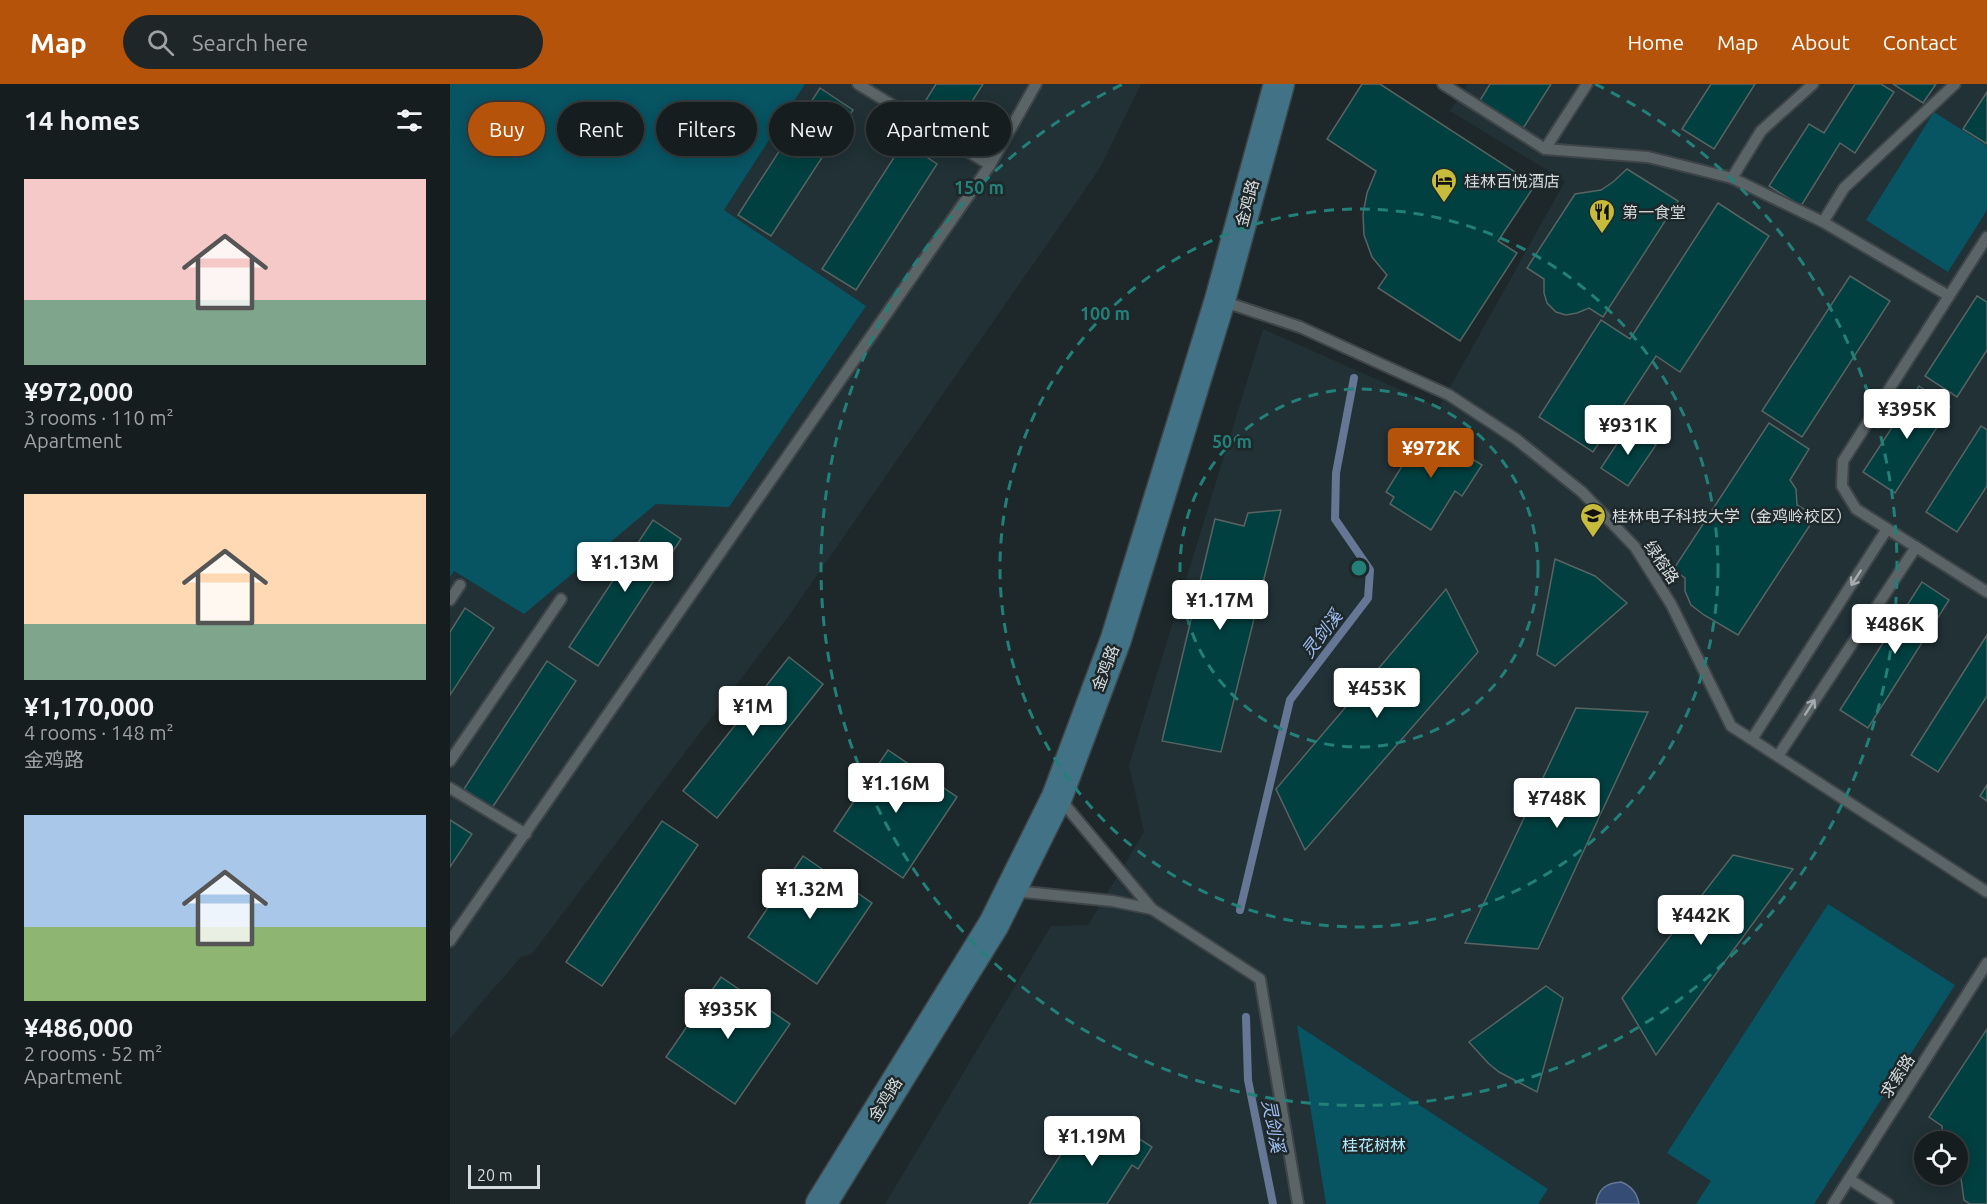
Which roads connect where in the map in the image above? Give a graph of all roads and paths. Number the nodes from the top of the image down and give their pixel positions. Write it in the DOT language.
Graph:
graph roads {
  1 [pos="858,84"];
  2 [pos="1036,84"];
  3 [pos="1279,84"];
  4 [pos="1443,84"];
  5 [pos="1587,84"];
  6 [pos="1813,84"];
  7 [pos="1955,84"];
  8 [pos="1545,149"];
  9 [pos="990,165"];
  10 [pos="1732,178"];
  11 [pos="1823,222"];
  12 [pos="1987,237"];
  13 [pos="1949,296"];
  14 [pos="1220,300"];
  15 [pos="1887,529"];
  16 [pos="1916,547"];
  17 [pos="460,585"];
  18 [pos="1987,592"];
  19 [pos="561,599"];
  20 [pos="450,600"];
  21 [pos="1752,739"];
  22 [pos="1778,756"];
  23 [pos="450,761"];
  24 [pos="450,788"];
  25 [pos="1057,796"];
  26 [pos="526,834"];
  27 [pos="1012,890"];
  28 [pos="1987,892"];
  29 [pos="1152,909"];
  30 [pos="450,942"];
  31 [pos="1987,963"];
  32 [pos="1849,1179"];
  33 [pos="821,1204"];
  34 [pos="1298,1204"];
  35 [pos="1833,1204"];
  36 [pos="1888,1204"];
  1 -- 9 [label="lane"];
  2 -- 9 [label="lane"];
  3 -- 14 [label="main road, 金鸡路"];
  4 -- 8 [label="lane"];
  5 -- 8 [label="lane"];
  6 -- 10 [label="lane"];
  7 -- 11 [label="lane"];
  8 -- 10 [label="lane"];
  9 -- 26 [label="lane"];
  10 -- 11 [label="lane"];
  11 -- 13 [label="lane"];
  12 -- 13 [label="lane"];
  13 -- 15 [label="lane"];
  14 -- 21 [label="lane, 绿榕路"];
  14 -- 25 [label="main road, 金鸡路"];
  15 -- 16 [label="lane"];
  15 -- 21 [label="lane, one-way"];
  16 -- 18 [label="lane"];
  22 -- 16 [label="lane, one-way"];
  17 -- 20 [label="lane"];
  19 -- 23 [label="lane"];
  21 -- 22 [label="lane, 绿榕路"];
  22 -- 28 [label="lane, 绿榕路"];
  24 -- 26 [label="lane"];
  25 -- 27 [label="main road, 金鸡路"];
  25 -- 29 [label="lane"];
  26 -- 30 [label="lane"];
  27 -- 29 [label="lane"];
  27 -- 33 [label="main road, 金鸡路"];
  29 -- 34 [label="lane"];
  31 -- 32 [label="lane, 求索路"];
  32 -- 35 [label="lane, 求索路"];
  32 -- 36 [label="lane"];
}
